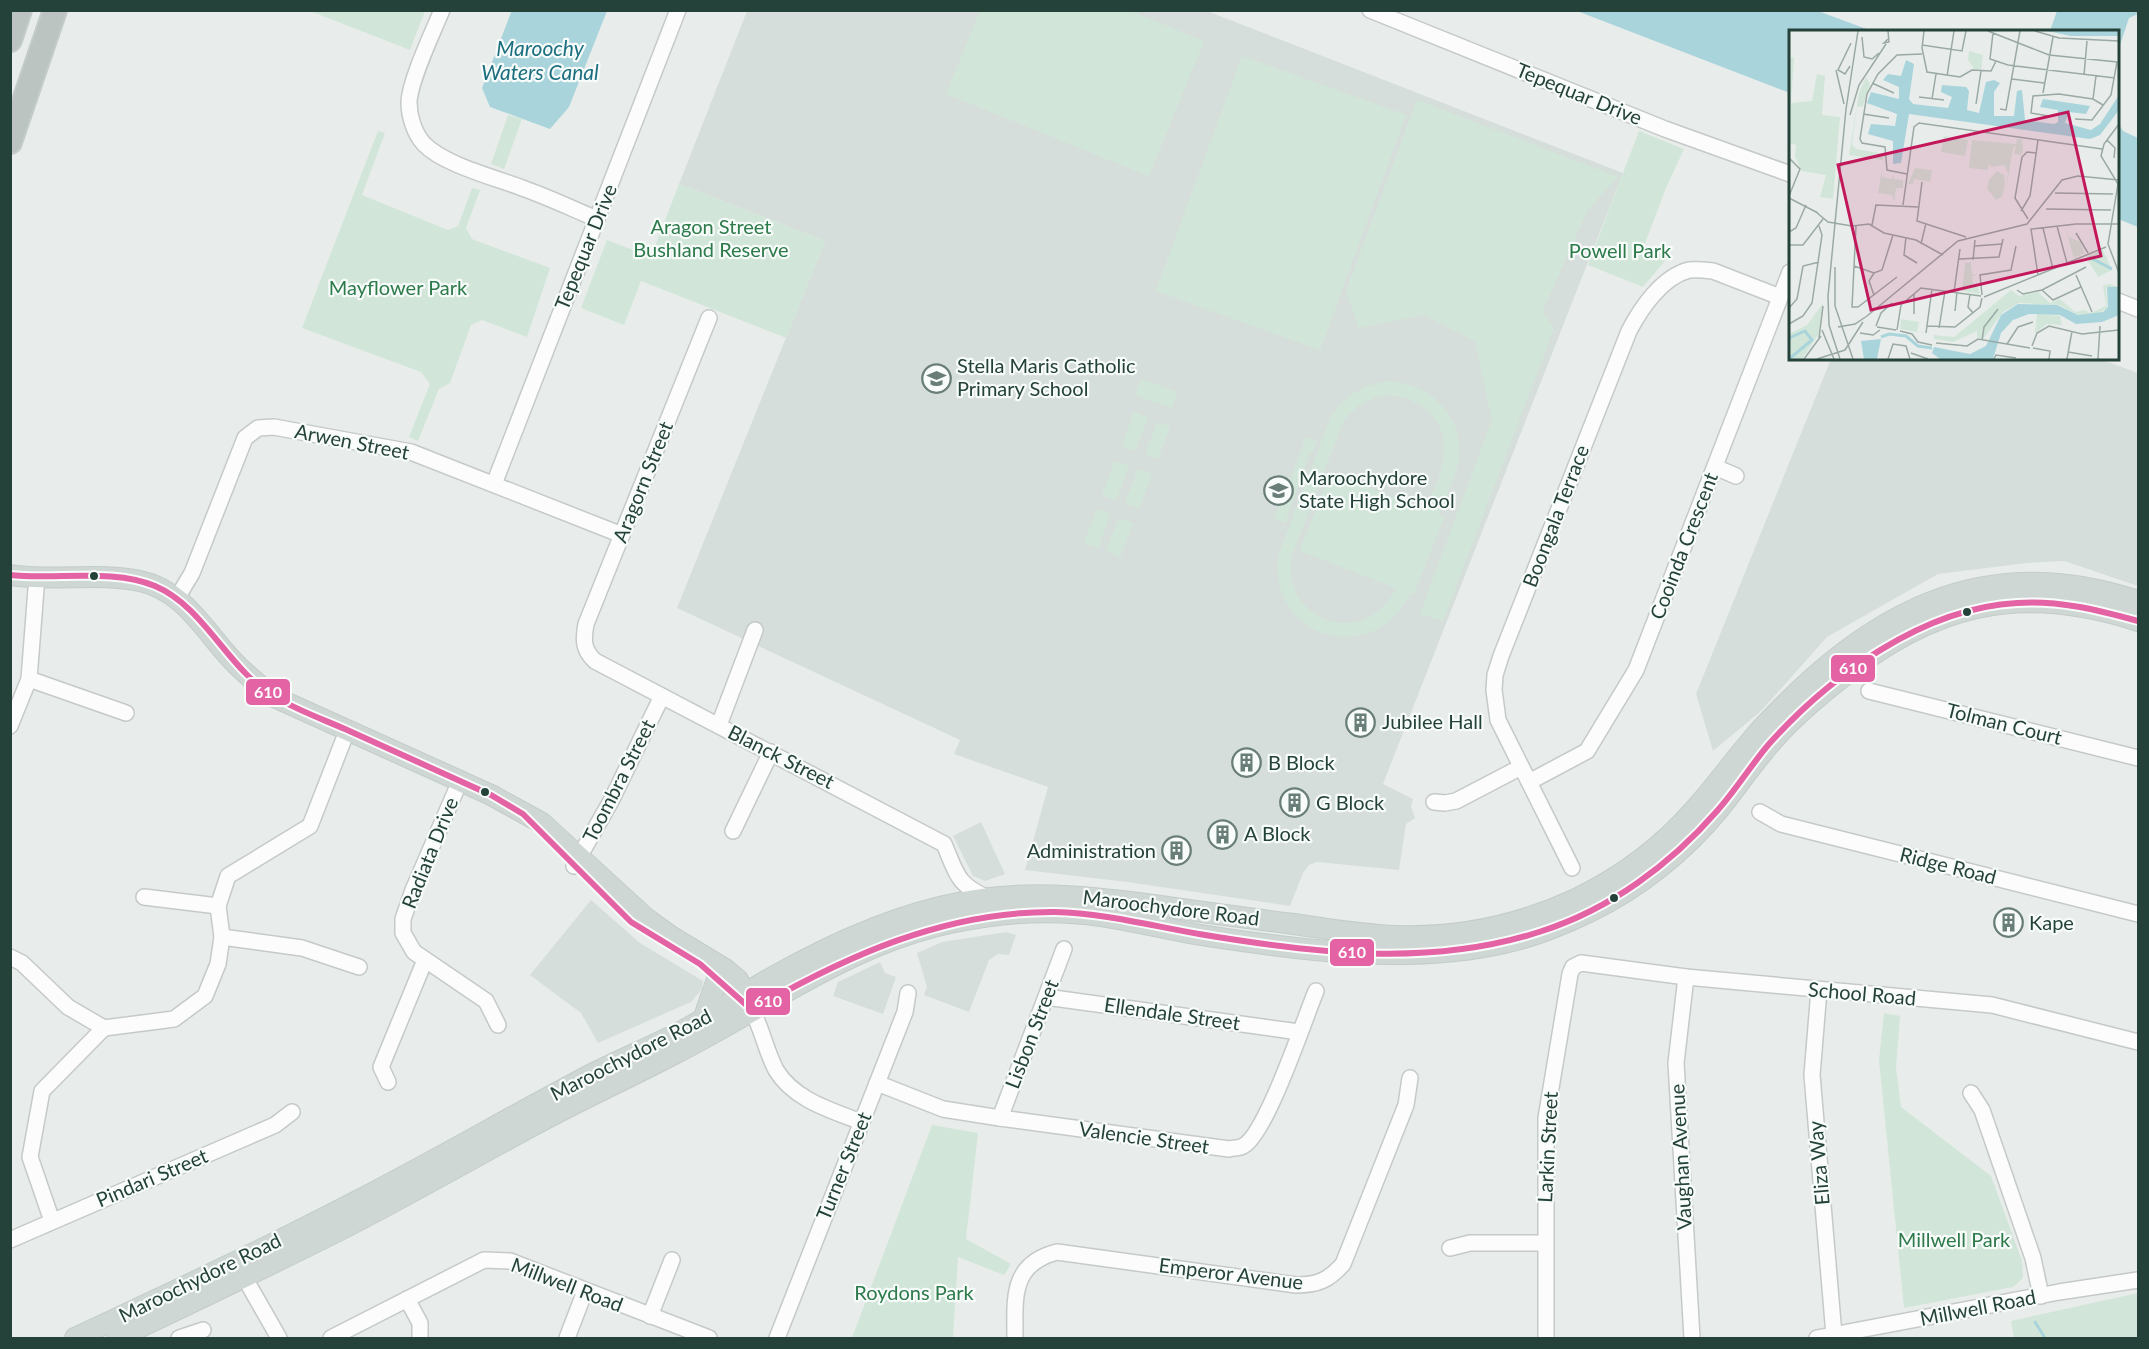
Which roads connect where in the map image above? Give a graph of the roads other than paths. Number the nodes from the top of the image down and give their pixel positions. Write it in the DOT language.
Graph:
graph roads {
  1 [pos="20,10"];
  2 [pos="55,10"];
  3 [pos="442,10"];
  4 [pos="678,10"];
  5 [pos="1370,10"];
  6 [pos="10,40"];
  7 [pos="10,142"];
  8 [pos="1789,173"];
  9 [pos="597,219"];
  10 [pos="1789,277"];
  11 [pos="1780,297"];
  12 [pos="2119,301"];
  13 [pos="2139,309"];
  14 [pos="709,318"];
  15 [pos="1715,467"];
  16 [pos="1736,476"];
  17 [pos="494,484"];
  18 [pos="621,535"];
  19 [pos="10,575"];
  20 [pos="37,576"];
  21 [pos="177,597"];
  22 [pos="2139,601"];
  23 [pos="2139,621"];
  24 [pos="755,630"];
  25 [pos="584,647"];
  26 [pos="29,679"];
  27 [pos="1869,691"];
  28 [pos="662,696"];
  29 [pos="126,713"];
  30 [pos="719,725"];
  31 [pos="10,726"];
  32 [pos="347,731"];
  33 [pos="771,752"];
  34 [pos="2139,758"];
  35 [pos="1521,767"];
  36 [pos="460,781"];
  37 [pos="1529,782"];
  38 [pos="1434,802"];
  39 [pos="1760,812"];
  40 [pos="734,831"];
  41 [pos="577,861"];
  42 [pos="1572,868"];
  43 [pos="960,882"];
  44 [pos="144,897"];
  45 [pos="987,898"];
  46 [pos="218,906"];
  47 [pos="934,908"];
  48 [pos="2139,914"];
  49 [pos="222,937"];
  50 [pos="1064,950"];
  51 [pos="10,957"];
  52 [pos="425,960"];
  53 [pos="1581,963"];
  54 [pos="359,967"];
  55 [pos="1686,977"];
  56 [pos="717,979"];
  57 [pos="1819,990"];
  58 [pos="1316,991"];
  59 [pos="908,993"];
  60 [pos="1046,997"];
  61 [pos="745,1001"];
  62 [pos="704,1019"];
  63 [pos="498,1025"];
  64 [pos="104,1028"];
  65 [pos="1299,1032"];
  66 [pos="2139,1042"];
  67 [pos="1410,1078"];
  68 [pos="388,1082"];
  69 [pos="877,1083"];
  70 [pos="1971,1093"];
  71 [pos="291,1112"];
  72 [pos="1000,1119"];
  73 [pos="861,1122"];
  74 [pos="52,1221"];
  75 [pos="10,1240"];
  76 [pos="1545,1243"];
  77 [pos="1450,1248"];
  78 [pos="672,1260"];
  79 [pos="240,1270"];
  80 [pos="2139,1280"];
  81 [pos="585,1291"];
  82 [pos="2041,1296"];
  83 [pos="407,1299"];
  84 [pos="650,1316"];
  85 [pos="203,1330"];
  86 [pos="1834,1335"];
  87 [pos="692,1336"];
  88 [pos="75,1338"];
  89 [pos="117,1338"];
  90 [pos="179,1338"];
  91 [pos="279,1338"];
  92 [pos="330,1338"];
  93 [pos="420,1338"];
  94 [pos="567,1338"];
  95 [pos="709,1338"];
  96 [pos="777,1338"];
  97 [pos="1015,1338"];
  98 [pos="1546,1338"];
  99 [pos="1692,1338"];
  100 [pos="1817,1338"];
  1 -- 6 [label="highway"];
  2 -- 7 [label="highway"];
  3 -- 9 [label="street"];
  4 -- 9 [label="street, Tepequar Drive"];
  5 -- 8 [label="street, Tepequar Drive"];
  9 -- 17 [label="street, Tepequar Drive"];
  10 -- 11 [label="street, Cooinda Crescent"];
  11 -- 15 [label="street, Cooinda Crescent"];
  11 -- 35 [label="street, Boongala Terrace"];
  12 -- 13 [label="street"];
  14 -- 18 [label="street, Aragorn Street"];
  15 -- 16 [label="street"];
  15 -- 37 [label="street, Cooinda Crescent"];
  17 -- 18 [label="street, Arwen Street"];
  17 -- 21 [label="street, Arwen Street"];
  18 -- 25 [label="street, Aragorn Street"];
  19 -- 20 [label="main road"];
  20 -- 21 [label="main road"];
  20 -- 26 [label="street"];
  21 -- 32 [label="main road"];
  22 -- 45 [label="main road, Maroochydore Road"];
  23 -- 61 [label="main road, Maroochydore Road"];
  24 -- 30 [label="street"];
  25 -- 28 [label="street, Blanck Street"];
  26 -- 29 [label="street"];
  26 -- 31 [label="street"];
  27 -- 34 [label="street, Tolman Court"];
  28 -- 30 [label="street, Blanck Street"];
  28 -- 41 [label="street, Toombra Street"];
  30 -- 33 [label="street, Blanck Street"];
  32 -- 36 [label="main road"];
  32 -- 46 [label="street"];
  33 -- 40 [label="street"];
  33 -- 43 [label="street, Blanck Street"];
  35 -- 37 [label="street, Boongala Terrace"];
  35 -- 38 [label="street"];
  36 -- 41 [label="main road"];
  36 -- 52 [label="street, Radiata Drive"];
  37 -- 42 [label="street, Boongala Terrace"];
  39 -- 48 [label="street, Ridge Road"];
  41 -- 56 [label="main road"];
  41 -- 61 [label="main road"];
  43 -- 45 [label="street"];
  43 -- 47 [label="street"];
  44 -- 46 [label="street"];
  45 -- 47 [label="main road, Maroochydore Road"];
  46 -- 49 [label="street"];
  47 -- 61 [label="main road, Maroochydore Road"];
  49 -- 54 [label="street"];
  49 -- 64 [label="street"];
  50 -- 60 [label="street, Lisbon Street"];
  51 -- 64 [label="street"];
  52 -- 63 [label="street, Radiata Drive"];
  52 -- 68 [label="street"];
  53 -- 55 [label="street, School Road"];
  53 -- 76 [label="street, Larkin Street"];
  55 -- 57 [label="street, School Road"];
  55 -- 99 [label="street, Vaughan Avenue"];
  56 -- 61 [label="main road"];
  56 -- 62 [label="main road"];
  57 -- 66 [label="street, School Road"];
  57 -- 86 [label="street, Eliza Way"];
  58 -- 65 [label="street, Valencie Street"];
  59 -- 69 [label="street, Turner Street"];
  60 -- 65 [label="street, Ellendale Street"];
  60 -- 72 [label="street, Lisbon Street"];
  61 -- 62 [label="main road, Maroochydore Road"];
  61 -- 73 [label="street"];
  61 -- 79 [label="main road, Maroochydore Road"];
  62 -- 79 [label="main road, Maroochydore Road"];
  64 -- 74 [label="street"];
  65 -- 72 [label="street, Valencie Street"];
  67 -- 97 [label="street, Emperor Avenue"];
  69 -- 72 [label="street, Valencie Street"];
  69 -- 73 [label="street, Turner Street"];
  70 -- 82 [label="street"];
  71 -- 74 [label="street, Pindari Street"];
  73 -- 96 [label="street, Turner Street"];
  74 -- 75 [label="street, Pindari Street"];
  76 -- 77 [label="street"];
  76 -- 98 [label="street, Larkin Street"];
  78 -- 84 [label="street"];
  79 -- 88 [label="main road, Maroochydore Road"];
  79 -- 89 [label="main road, Maroochydore Road"];
  79 -- 91 [label="street"];
  80 -- 82 [label="street, Millwell Road"];
  81 -- 83 [label="street, Millwell Road"];
  81 -- 84 [label="street, Millwell Road"];
  81 -- 94 [label="street"];
  82 -- 86 [label="street, Millwell Road"];
  83 -- 92 [label="street, Millwell Road"];
  83 -- 93 [label="street"];
  84 -- 87 [label="street, Millwell Road"];
  85 -- 90 [label="street"];
  86 -- 100 [label="street, Millwell Road"];
  87 -- 95 [label="street, Millwell Road"];
}
